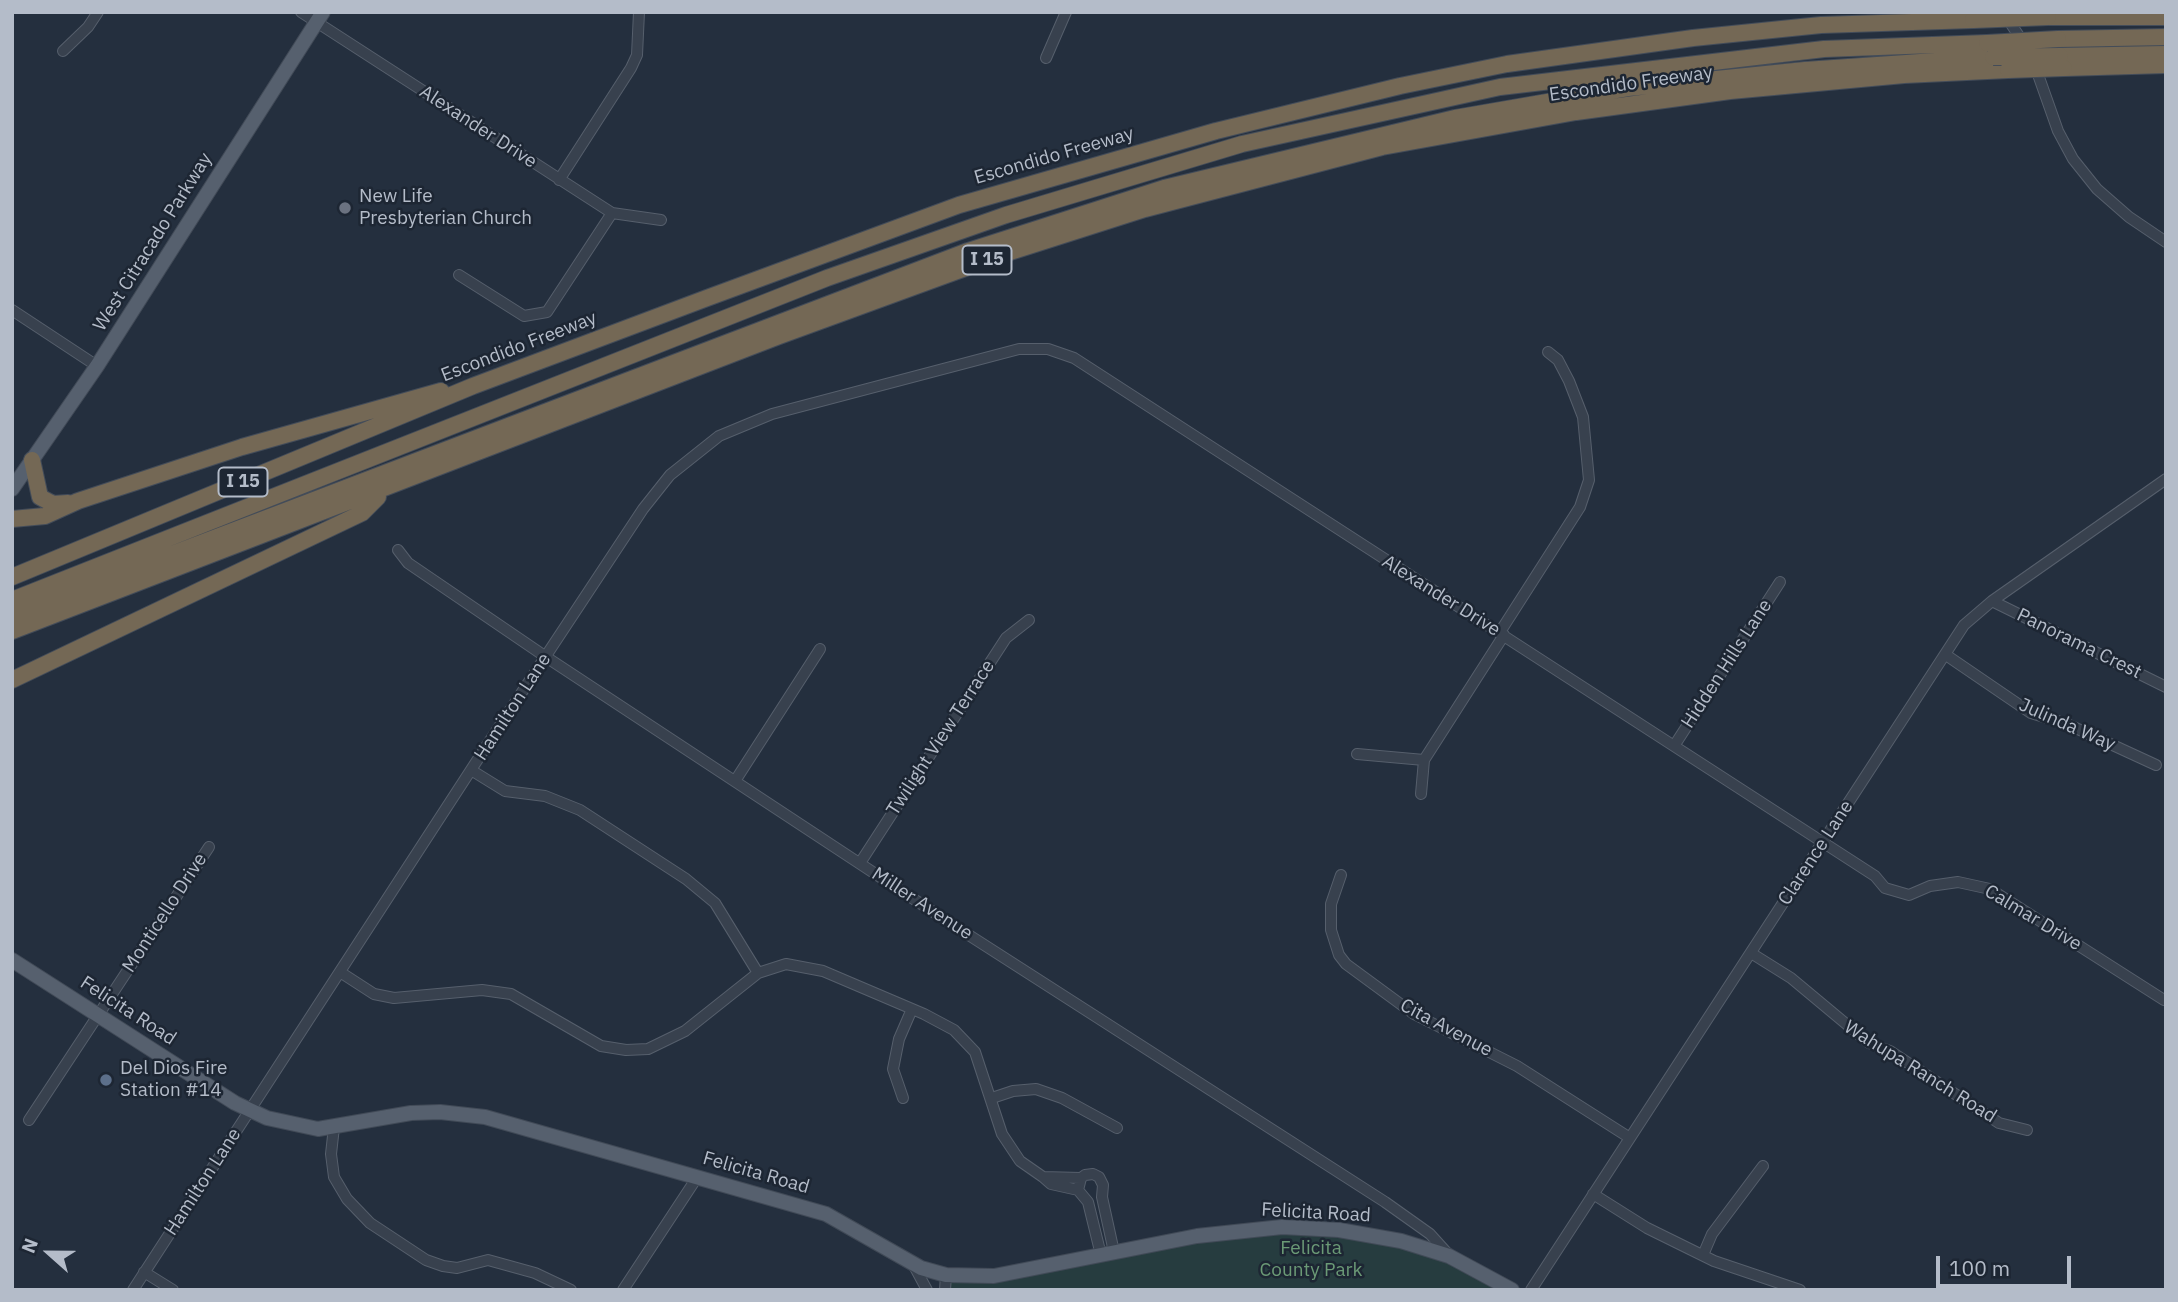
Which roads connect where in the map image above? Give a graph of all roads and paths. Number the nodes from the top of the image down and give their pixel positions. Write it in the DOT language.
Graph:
graph roads {
  1 [pos="98,12"];
  2 [pos="302,12"];
  3 [pos="639,12"];
  4 [pos="1066,12"];
  5 [pos="2004,12"];
  6 [pos="320,17"];
  7 [pos="2166,17"];
  8 [pos="2166,37"];
  9 [pos="1990,50"];
  10 [pos="63,51"];
  11 [pos="2061,54"];
  12 [pos="2166,54"];
  13 [pos="1046,58"];
  14 [pos="2166,65"];
  15 [pos="559,180"];
  16 [pos="612,213"];
  17 [pos="661,220"];
  18 [pos="2166,242"];
  19 [pos="459,275"];
  20 [pos="12,310"];
  21 [pos="1058,352"];
  22 [pos="1548,352"];
  23 [pos="97,366"];
  24 [pos="473,386"];
  25 [pos="32,460"];
  26 [pos="2166,479"];
  27 [pos="12,489"];
  28 [pos="385,490"];
  29 [pos="78,501"];
  30 [pos="289,508"];
  31 [pos="12,519"];
  32 [pos="398,550"];
  33 [pos="207,555"];
  34 [pos="13,577"];
  35 [pos="1780,582"];
  36 [pos="12,600"];
  37 [pos="1992,601"];
  38 [pos="12,615"];
  39 [pos="1028,620"];
  40 [pos="12,631"];
  41 [pos="1502,634"];
  42 [pos="820,649"];
  43 [pos="1946,655"];
  44 [pos="546,657"];
  45 [pos="12,680"];
  46 [pos="2166,687"];
  47 [pos="1674,746"];
  48 [pos="1357,754"];
  49 [pos="1424,760"];
  50 [pos="2156,765"];
  51 [pos="471,770"];
  52 [pos="735,781"];
  53 [pos="1421,794"];
  54 [pos="1823,843"];
  55 [pos="209,847"];
  56 [pos="860,863"];
  57 [pos="1341,875"];
  58 [pos="1751,954"];
  59 [pos="12,960"];
  60 [pos="340,972"];
  61 [pos="758,973"];
  62 [pos="2164,1000"];
  63 [pos="912,1009"];
  64 [pos="99,1015"];
  65 [pos="903,1098"];
  66 [pos="992,1098"];
  67 [pos="250,1110"];
  68 [pos="29,1120"];
  69 [pos="334,1127"];
  70 [pos="1118,1128"];
  71 [pos="2027,1130"];
  72 [pos="1630,1138"];
  73 [pos="1763,1166"];
  74 [pos="698,1176"];
  75 [pos="1043,1177"];
  76 [pos="1080,1178"];
  77 [pos="1078,1190"];
  78 [pos="1592,1194"];
  79 [pos="1107,1253"];
  80 [pos="1703,1255"];
  81 [pos="1449,1256"];
  82 [pos="913,1264"];
  83 [pos="144,1272"];
  84 [pos="945,1282"];
  85 [pos="133,1290"];
  86 [pos="173,1290"];
  87 [pos="571,1290"];
  88 [pos="623,1290"];
  89 [pos="927,1290"];
  90 [pos="1512,1290"];
  91 [pos="1531,1290"];
  92 [pos="1800,1290"];
  1 -- 10 [label="street"];
  2 -- 6 [label="street, Alexander Drive"];
  3 -- 15 [label="street"];
  4 -- 13 [label="street"];
  5 -- 18 [label="street"];
  6 -- 15 [label="street, Alexander Drive"];
  6 -- 23 [label="main road, West Citracado Parkway"];
  7 -- 24 [label="highway, Escondido Freeway / I 15, bridge"];
  8 -- 11 [label="highway"];
  9 -- 11 [label="highway, bridge"];
  9 -- 30 [label="highway"];
  9 -- 36 [label="highway"];
  11 -- 12 [label="highway"];
  11 -- 14 [label="highway, Escondido Freeway / I 15"];
  11 -- 28 [label="highway, Escondido Freeway / I 15, bridge"];
  15 -- 16 [label="street, Alexander Drive"];
  16 -- 17 [label="street, Alexander Drive"];
  16 -- 19 [label="street"];
  20 -- 23 [label="street"];
  21 -- 41 [label="street, Alexander Drive"];
  21 -- 44 [label="street, Hamilton Lane"];
  22 -- 41 [label="street"];
  23 -- 25 [label="main road, West Citracado Parkway"];
  24 -- 29 [label="highway"];
  24 -- 34 [label="highway, Escondido Freeway / I 15"];
  25 -- 27 [label="main road, West Citracado Parkway"];
  25 -- 29 [label="highway"];
  26 -- 37 [label="street, Clarence Lane"];
  28 -- 33 [label="highway, Escondido Freeway / I 15"];
  28 -- 45 [label="highway"];
  29 -- 31 [label="highway"];
  30 -- 33 [label="highway"];
  30 -- 38 [label="highway"];
  32 -- 44 [label="street, Miller Avenue"];
  33 -- 40 [label="highway, Escondido Freeway / I 15"];
  35 -- 47 [label="street, Hidden Hills Lane"];
  37 -- 43 [label="street, Clarence Lane"];
  37 -- 46 [label="street, Panorama Crest"];
  39 -- 56 [label="street, Twilight View Terrace"];
  41 -- 47 [label="street, Alexander Drive"];
  41 -- 49 [label="street"];
  42 -- 52 [label="street"];
  43 -- 50 [label="street, Julinda Way"];
  43 -- 54 [label="street, Clarence Lane"];
  44 -- 51 [label="street, Hamilton Lane"];
  44 -- 52 [label="street, Miller Avenue"];
  47 -- 54 [label="street, Alexander Drive"];
  48 -- 49 [label="street"];
  49 -- 53 [label="street"];
  51 -- 60 [label="street, Hamilton Lane"];
  51 -- 61 [label="street"];
  52 -- 56 [label="street, Miller Avenue"];
  54 -- 58 [label="street, Clarence Lane"];
  54 -- 62 [label="street, Calmar Drive"];
  55 -- 64 [label="street, Monticello Drive"];
  56 -- 81 [label="street, Miller Avenue"];
  57 -- 72 [label="street, Cita Avenue"];
  58 -- 71 [label="street, Wahupa Ranch Road"];
  58 -- 72 [label="street, Clarence Lane"];
  59 -- 64 [label="main road, Felicita Road"];
  60 -- 61 [label="street"];
  60 -- 67 [label="street, Hamilton Lane"];
  61 -- 63 [label="street"];
  63 -- 65 [label="street"];
  63 -- 66 [label="street"];
  64 -- 67 [label="main road, Felicita Road"];
  64 -- 68 [label="street, Monticello Drive"];
  66 -- 70 [label="street"];
  66 -- 75 [label="street"];
  67 -- 69 [label="main road, Felicita Road"];
  67 -- 83 [label="street, Hamilton Lane"];
  69 -- 74 [label="main road, Felicita Road"];
  69 -- 87 [label="street"];
  72 -- 78 [label="street, Clarence Lane"];
  73 -- 80 [label="street"];
  74 -- 82 [label="main road, Felicita Road"];
  74 -- 88 [label="street"];
  75 -- 76 [label="street"];
  75 -- 77 [label="street"];
  76 -- 77 [label="street"];
  76 -- 79 [label="street"];
  77 -- 79 [label="street"];
  78 -- 80 [label="street"];
  78 -- 91 [label="street, Clarence Lane"];
  79 -- 81 [label="main road, Felicita Road"];
  79 -- 84 [label="main road, Felicita Road"];
  80 -- 92 [label="street"];
  81 -- 90 [label="main road, Felicita Road"];
  82 -- 84 [label="main road, Felicita Road"];
  82 -- 89 [label="street"];
  83 -- 85 [label="street, Hamilton Lane"];
  83 -- 86 [label="street"];
}
